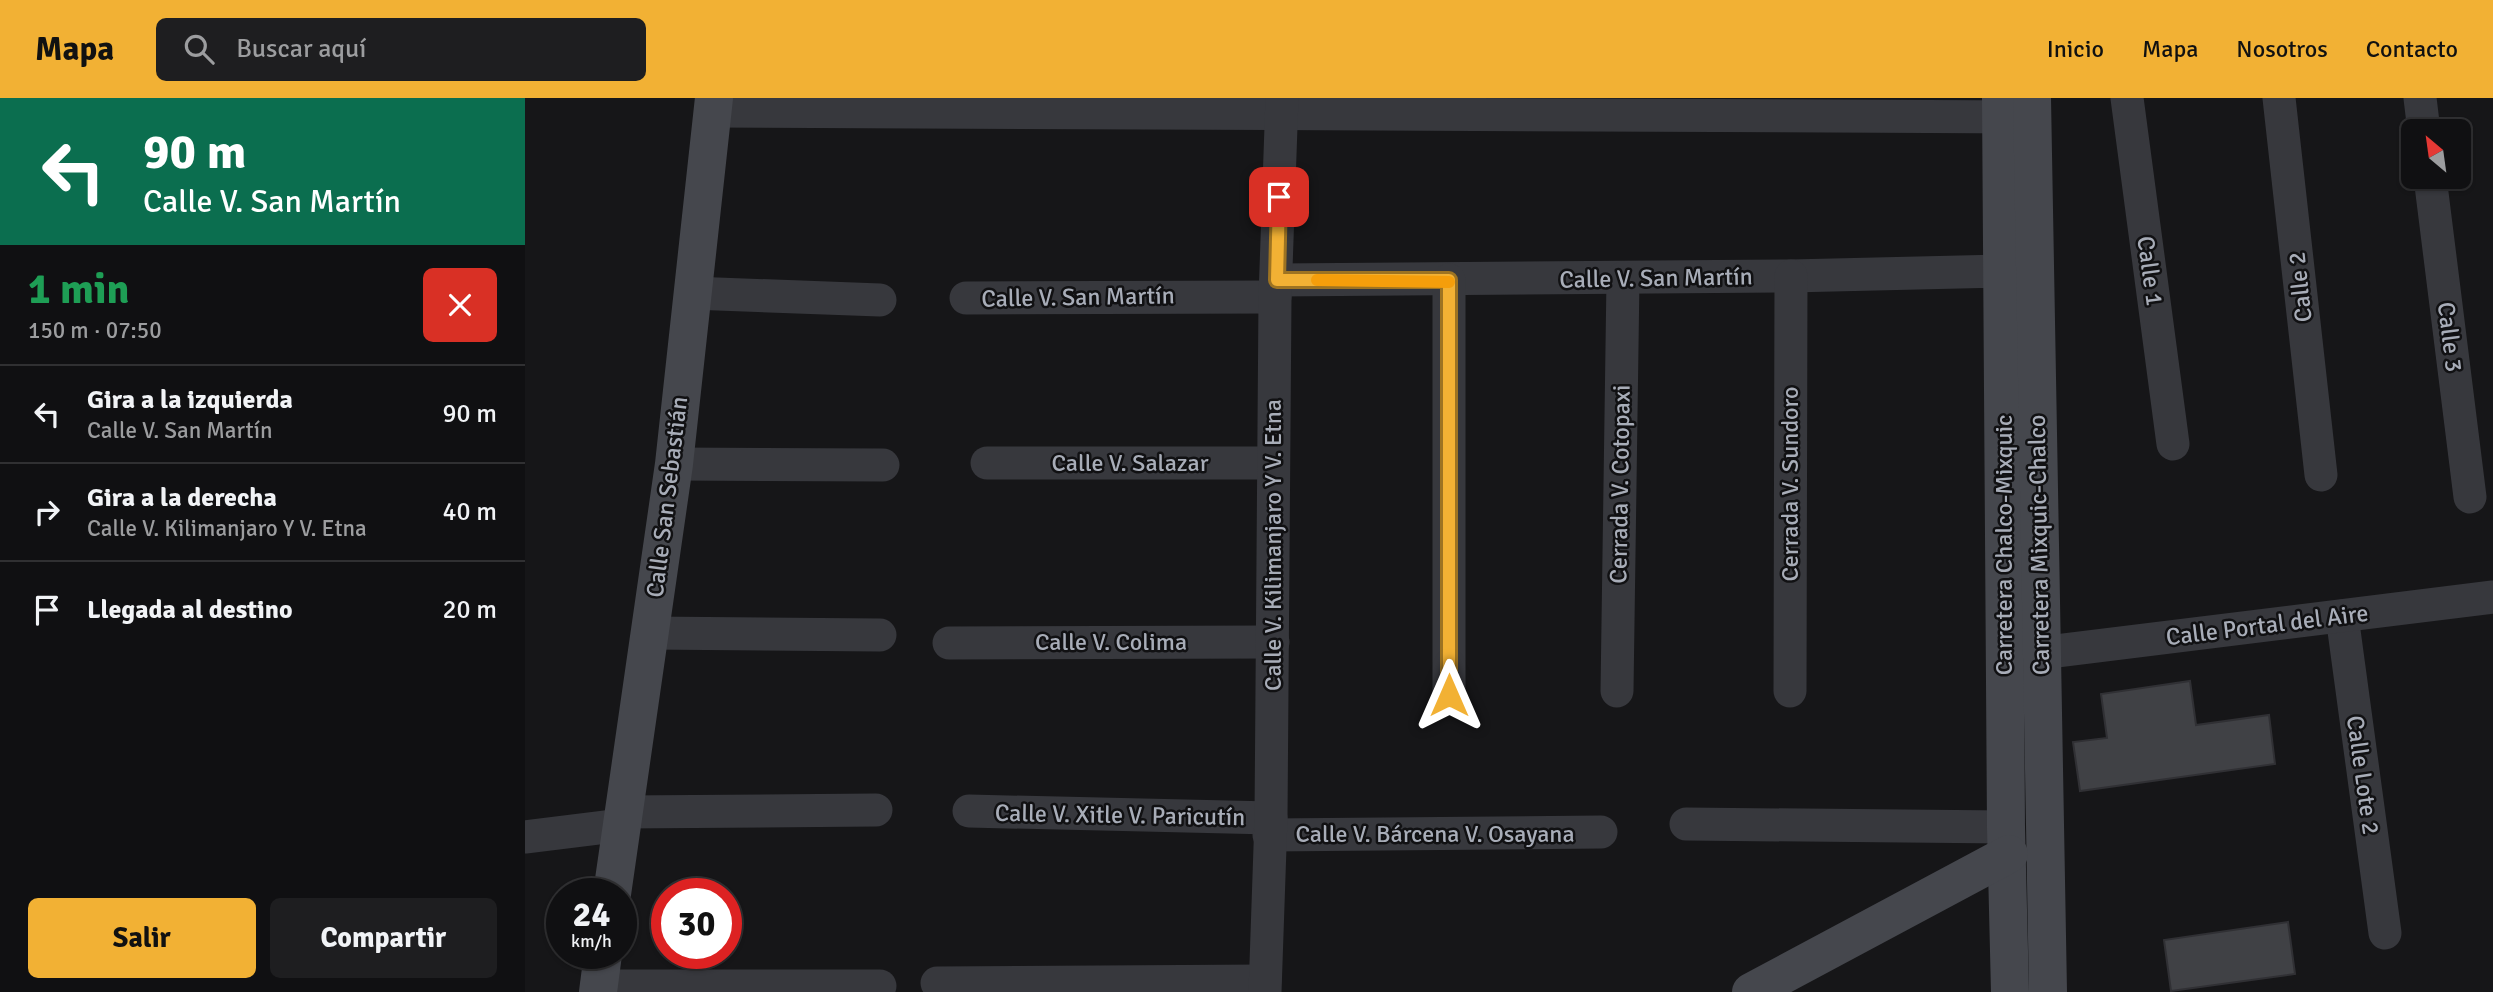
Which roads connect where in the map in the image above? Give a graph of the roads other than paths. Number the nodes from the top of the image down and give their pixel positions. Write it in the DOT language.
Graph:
graph roads {
  1 [pos="2127,98"];
  2 [pos="2279,98"];
  3 [pos="2420,98"];
  4 [pos="713,105"];
  5 [pos="1109,105"];
  6 [pos="1282,106"];
  7 [pos="1463,106"];
  8 [pos="1637,107"];
  9 [pos="1811,107"];
  10 [pos="2017,108"];
  11 [pos="2423,119"];
  12 [pos="2432,189"];
  13 [pos="2018,273"];
  14 [pos="1791,276"];
  15 [pos="1623,278"];
  16 [pos="1449,280"];
  17 [pos="1276,289"];
  18 [pos="691,293"];
  19 [pos="966,298"];
  20 [pos="880,300"];
  21 [pos="2173,444"];
  22 [pos="987,463"];
  23 [pos="1272,463"];
  24 [pos="674,464"];
  25 [pos="883,465"];
  26 [pos="2321,475"];
  27 [pos="2470,497"];
  28 [pos="2492,606"];
  29 [pos="2342,616"];
  30 [pos="649,634"];
  31 [pos="880,635"];
  32 [pos="1273,642"];
  33 [pos="949,643"];
  34 [pos="2040,653"];
  35 [pos="1617,691"];
  36 [pos="1790,691"];
  37 [pos="1449,695"];
  38 [pos="876,810"];
  39 [pos="969,811"];
  40 [pos="623,818"];
  41 [pos="1686,824"];
  42 [pos="1270,827"];
  43 [pos="1601,832"];
  44 [pos="525,837"];
  45 [pos="2007,840"];
  46 [pos="614,878"];
  47 [pos="2385,933"];
  48 [pos="600,977"];
  49 [pos="937,983"];
  50 [pos="880,986"];
  51 [pos="1265,987"];
  52 [pos="1751,992"];
  53 [pos="2010,992"];
  54 [pos="2048,992"];
  1 -- 21 [label="street, Calle 1"];
  2 -- 26 [label="street, Calle 2"];
  3 -- 11 [label="street"];
  4 -- 5 [label="street"];
  4 -- 18 [label="main road, Calle San Sebastián"];
  5 -- 6 [label="street"];
  6 -- 7 [label="street"];
  6 -- 17 [label="street, Calle V. Kilimanjaro Y V. Etna"];
  7 -- 8 [label="street"];
  8 -- 9 [label="street"];
  9 -- 10 [label="street"];
  10 -- 13 [label="main road, Carretera Mixquic-Chalco"];
  12 -- 27 [label="street, Calle 3"];
  13 -- 14 [label="street, Calle V. San Martín"];
  13 -- 34 [label="main road, Carretera Mixquic-Chalco"];
  13 -- 45 [label="main road, Carretera Chalco-Mixquic"];
  14 -- 15 [label="street, Calle V. San Martín"];
  14 -- 36 [label="street, Cerrada V. Sundoro"];
  15 -- 16 [label="street, Calle V. San Martín"];
  15 -- 35 [label="street, Cerrada V. Cotopaxi"];
  16 -- 17 [label="street, Calle V. San Martín"];
  16 -- 37 [label="street"];
  17 -- 19 [label="street, Calle V. San Martín"];
  17 -- 23 [label="street, Calle V. Kilimanjaro Y V. Etna"];
  18 -- 20 [label="street"];
  18 -- 24 [label="main road, Calle San Sebastián"];
  22 -- 23 [label="street, Calle V. Salazar"];
  23 -- 32 [label="street, Calle V. Kilimanjaro Y V. Etna"];
  24 -- 25 [label="street"];
  24 -- 30 [label="main road, Calle San Sebastián"];
  28 -- 29 [label="street, Calle Portal del Aire"];
  29 -- 34 [label="street, Calle Portal del Aire"];
  29 -- 47 [label="street, Calle Lote 2"];
  30 -- 31 [label="street"];
  30 -- 40 [label="main road, Calle San Sebastián"];
  32 -- 33 [label="street, Calle V. Colima"];
  32 -- 42 [label="street, Calle V. Kilimanjaro Y V. Etna"];
  34 -- 54 [label="main road, Carretera Mixquic-Chalco"];
  38 -- 40 [label="street"];
  39 -- 42 [label="street, Calle V. Xitle V. Paricutín"];
  40 -- 44 [label="street"];
  40 -- 46 [label="main road, Calle San Sebastián"];
  41 -- 45 [label="street"];
  42 -- 43 [label="street, Calle V. Bárcena V. Osayana"];
  42 -- 51 [label="street, Calle V. Kilimanjaro Y V. Etna"];
  45 -- 52 [label="main road"];
  45 -- 53 [label="main road, Carretera Chalco-Mixquic"];
  48 -- 50 [label="street"];
  49 -- 51 [label="street"];
}
